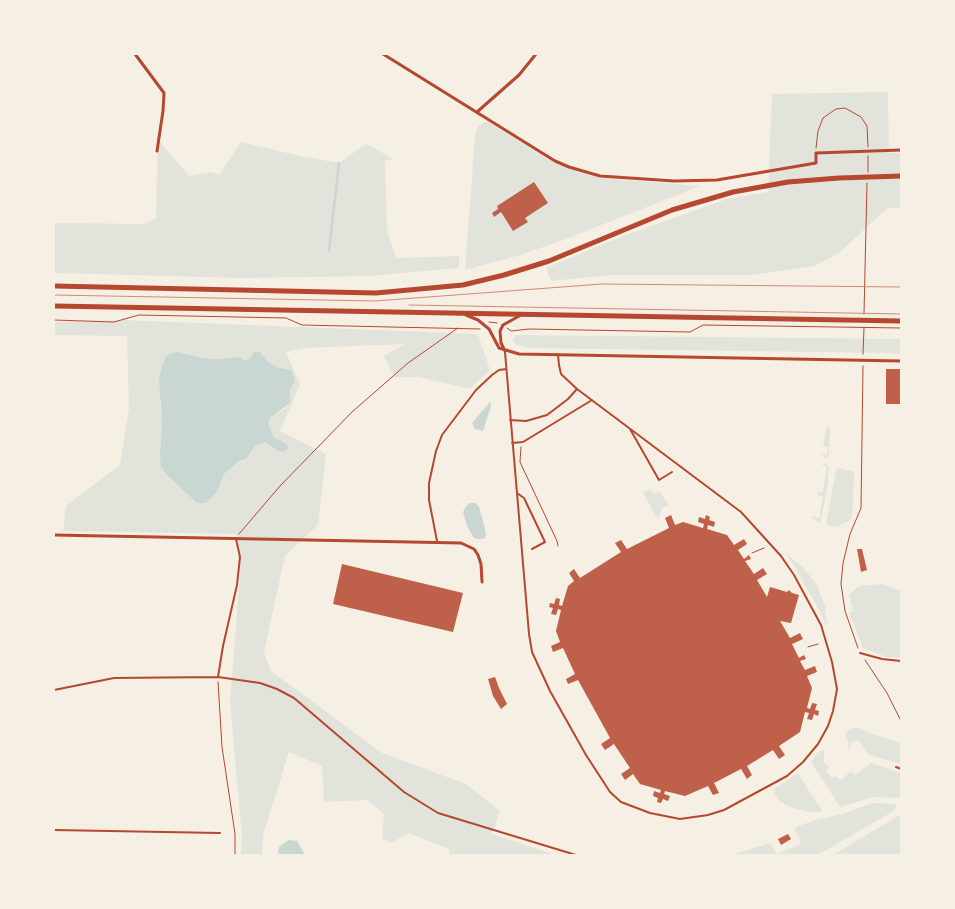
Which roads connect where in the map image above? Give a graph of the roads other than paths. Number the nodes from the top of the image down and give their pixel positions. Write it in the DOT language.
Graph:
graph roads {
  1 [pos="135,54"];
  2 [pos="383,54"];
  3 [pos="536,54"];
  4 [pos="478,112"];
  5 [pos="901,150"];
  6 [pos="157,151"];
  7 [pos="901,176"];
  8 [pos="54,286"];
  9 [pos="54,306"];
  10 [pos="463,314"];
  11 [pos="524,314"];
  12 [pos="901,321"];
  13 [pos="505,351"];
  14 [pos="558,355"];
  15 [pos="901,361"];
  16 [pos="506,369"];
  17 [pos="578,390"];
  18 [pos="592,400"];
  19 [pos="510,420"];
  20 [pos="628,426"];
  21 [pos="512,443"];
  22 [pos="672,472"];
  23 [pos="517,493"];
  24 [pos="54,535"];
  25 [pos="236,538"];
  26 [pos="437,542"];
  27 [pos="532,549"];
  28 [pos="482,582"];
  29 [pos="860,653"];
  30 [pos="901,661"];
  31 [pos="218,677"];
  32 [pos="54,690"];
  33 [pos="896,767"];
  34 [pos="901,768"];
  35 [pos="54,830"];
  36 [pos="220,833"];
  37 [pos="576,855"];
  1 -- 6 [label="street"];
  2 -- 4 [label="street"];
  3 -- 4 [label="street"];
  4 -- 5 [label="street"];
  7 -- 8 [label="main road"];
  9 -- 10 [label="main road"];
  10 -- 11 [label="main road"];
  10 -- 13 [label="street"];
  11 -- 12 [label="main road"];
  11 -- 13 [label="street"];
  13 -- 14 [label="street"];
  13 -- 16 [label="lane"];
  14 -- 15 [label="street"];
  14 -- 17 [label="lane"];
  16 -- 19 [label="lane"];
  16 -- 26 [label="lane"];
  17 -- 18 [label="lane"];
  17 -- 19 [label="lane"];
  18 -- 20 [label="lane"];
  18 -- 21 [label="lane"];
  19 -- 21 [label="lane"];
  20 -- 22 [label="lane"];
  20 -- 23 [label="lane"];
  21 -- 23 [label="lane"];
  23 -- 27 [label="lane"];
  24 -- 25 [label="street"];
  25 -- 26 [label="street"];
  25 -- 31 [label="lane"];
  26 -- 28 [label="street"];
  29 -- 30 [label="lane"];
  31 -- 32 [label="lane"];
  31 -- 37 [label="lane"];
  33 -- 34 [label="lane"];
  35 -- 36 [label="lane"];
}
